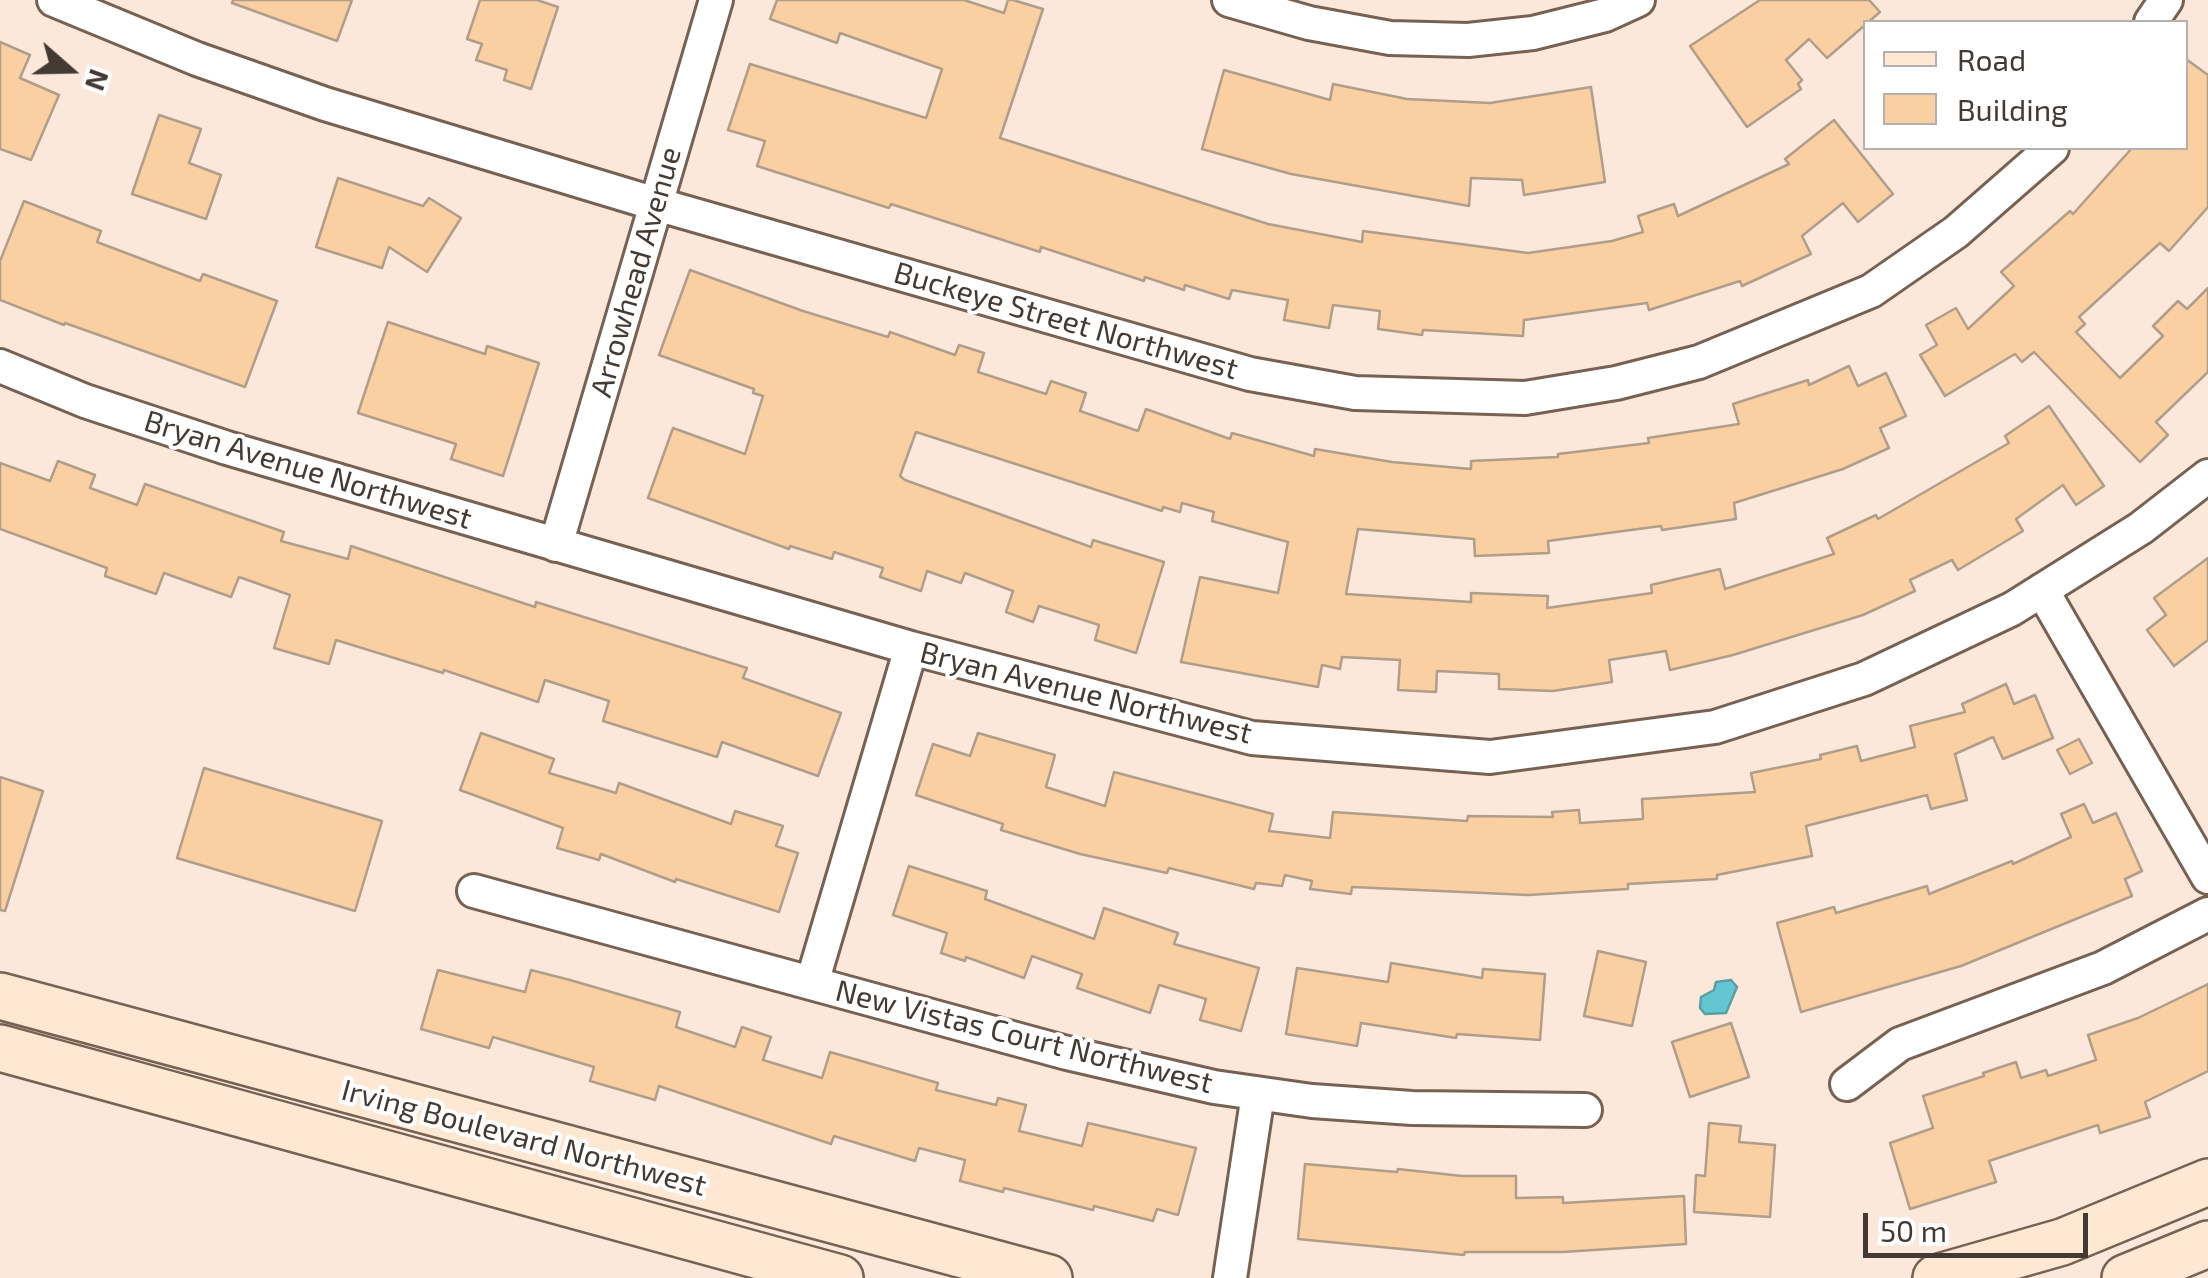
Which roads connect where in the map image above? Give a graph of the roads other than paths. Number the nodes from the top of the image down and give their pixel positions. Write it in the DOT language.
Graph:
graph roads {
  1 [pos="54,0"];
  2 [pos="716,0"];
  3 [pos="1229,0"];
  4 [pos="1638,0"];
  5 [pos="2050,150"];
  6 [pos="656,204"];
  7 [pos="0,366"];
  8 [pos="2208,476"];
  9 [pos="556,545"];
  10 [pos="2042,590"];
  11 [pos="911,648"];
  12 [pos="2208,877"];
  13 [pos="474,891"];
  14 [pos="2208,914"];
  15 [pos="812,982"];
  16 [pos="0,996"];
  17 [pos="0,1048"];
  18 [pos="1847,1084"];
  19 [pos="1258,1094"];
  20 [pos="1586,1110"];
  21 [pos="2208,1182"];
  22 [pos="2138,1211"];
  23 [pos="2208,1244"];
  24 [pos="2149,1274"];
  25 [pos="840,1278"];
  26 [pos="1049,1278"];
  27 [pos="1230,1278"];
  28 [pos="1936,1278"];
  1 -- 6 [label="street, Buckeye Street Northwest"];
  2 -- 6 [label="street, Arrowhead Avenue"];
  3 -- 4 [label="street"];
  5 -- 6 [label="street, Buckeye Street Northwest"];
  6 -- 9 [label="street, Arrowhead Avenue"];
  7 -- 9 [label="street, Bryan Avenue Northwest"];
  8 -- 10 [label="street, Bryan Avenue Northwest"];
  9 -- 11 [label="street, Bryan Avenue Northwest"];
  10 -- 11 [label="street, Bryan Avenue Northwest"];
  10 -- 12 [label="street"];
  11 -- 15 [label="street"];
  13 -- 15 [label="street, New Vistas Court Northwest"];
  14 -- 18 [label="street"];
  15 -- 19 [label="street, New Vistas Court Northwest"];
  16 -- 26 [label="street, Irving Boulevard Northwest"];
  17 -- 25 [label="street, Irving Boulevard Northwest"];
  19 -- 20 [label="street, New Vistas Court Northwest"];
  19 -- 27 [label="street"];
  21 -- 22 [label="street"];
  22 -- 24 [label="street"];
  22 -- 28 [label="street"];
  23 -- 24 [label="street"];
}
